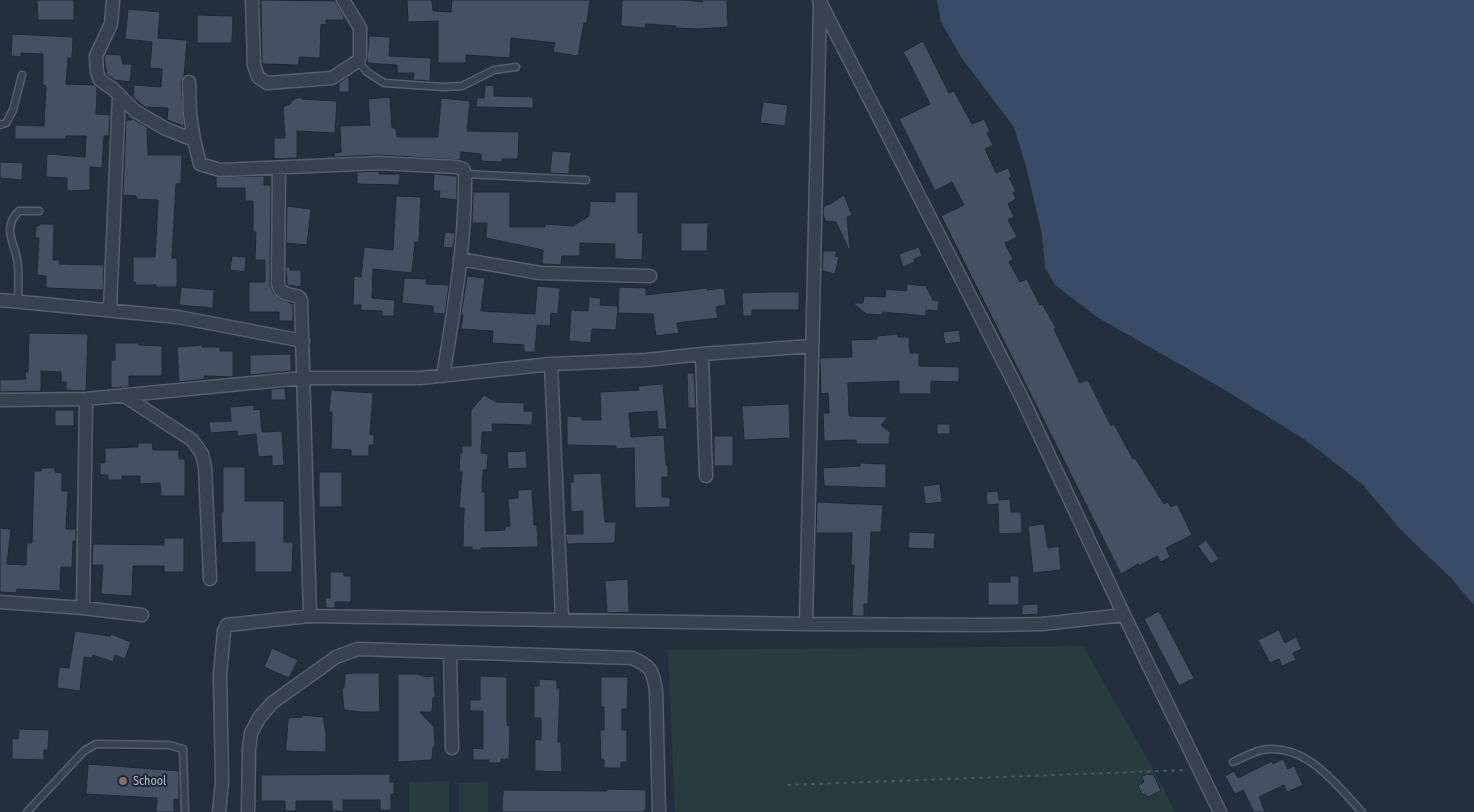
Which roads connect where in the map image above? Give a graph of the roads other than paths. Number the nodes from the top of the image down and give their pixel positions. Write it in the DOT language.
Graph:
graph roads {
  1 [pos="113,0"];
  2 [pos="252,0"];
  3 [pos="342,0"];
  4 [pos="819,1"];
  5 [pos="358,61"];
  6 [pos="516,67"];
  7 [pos="22,76"];
  8 [pos="189,82"];
  9 [pos="119,95"];
  10 [pos="0,125"];
  11 [pos="194,140"];
  12 [pos="279,168"];
  13 [pos="465,174"];
  14 [pos="586,180"];
  15 [pos="39,211"];
  16 [pos="460,259"];
  17 [pos="650,276"];
  18 [pos="0,300"];
  19 [pos="18,302"];
  20 [pos="110,310"];
  21 [pos="303,342"];
  22 [pos="812,346"];
  23 [pos="702,354"];
  24 [pos="551,364"];
  25 [pos="443,376"];
  26 [pos="303,378"];
  27 [pos="123,395"];
  28 [pos="86,399"];
  29 [pos="0,400"];
  30 [pos="706,476"];
  31 [pos="210,579"];
  32 [pos="0,602"];
  33 [pos="83,608"];
  34 [pos="142,615"];
  35 [pos="1124,615"];
  36 [pos="310,616"];
  37 [pos="562,620"];
  38 [pos="806,624"];
  39 [pos="450,652"];
  40 [pos="452,748"];
  41 [pos="1233,762"];
  42 [pos="27,812"];
  43 [pos="185,812"];
  44 [pos="220,812"];
  45 [pos="248,812"];
  46 [pos="659,812"];
  47 [pos="1220,812"];
  48 [pos="1362,812"];
  1 -- 9 [label="street"];
  2 -- 5 [label="street"];
  3 -- 5 [label="street"];
  4 -- 22 [label="street"];
  4 -- 35 [label="street"];
  5 -- 6 [label="lane"];
  7 -- 10 [label="lane"];
  8 -- 11 [label="street"];
  9 -- 11 [label="street"];
  9 -- 20 [label="street"];
  11 -- 12 [label="street"];
  12 -- 13 [label="street"];
  12 -- 21 [label="street"];
  13 -- 14 [label="lane"];
  13 -- 16 [label="street"];
  15 -- 19 [label="lane"];
  16 -- 17 [label="street"];
  16 -- 25 [label="street"];
  18 -- 19 [label="street"];
  19 -- 20 [label="street"];
  20 -- 21 [label="street"];
  21 -- 26 [label="street"];
  22 -- 23 [label="street"];
  22 -- 38 [label="street"];
  23 -- 24 [label="street"];
  23 -- 30 [label="street"];
  24 -- 25 [label="street"];
  24 -- 37 [label="street"];
  25 -- 26 [label="street"];
  26 -- 27 [label="street"];
  26 -- 36 [label="street"];
  27 -- 28 [label="street"];
  27 -- 31 [label="street"];
  28 -- 29 [label="street"];
  28 -- 33 [label="street"];
  32 -- 33 [label="street"];
  33 -- 34 [label="street"];
  35 -- 38 [label="street"];
  35 -- 47 [label="street"];
  36 -- 37 [label="street"];
  36 -- 44 [label="street"];
  37 -- 38 [label="street"];
  39 -- 40 [label="street"];
  39 -- 45 [label="street"];
  39 -- 46 [label="street"];
  41 -- 48 [label="lane"];
  42 -- 43 [label="lane"];
}
